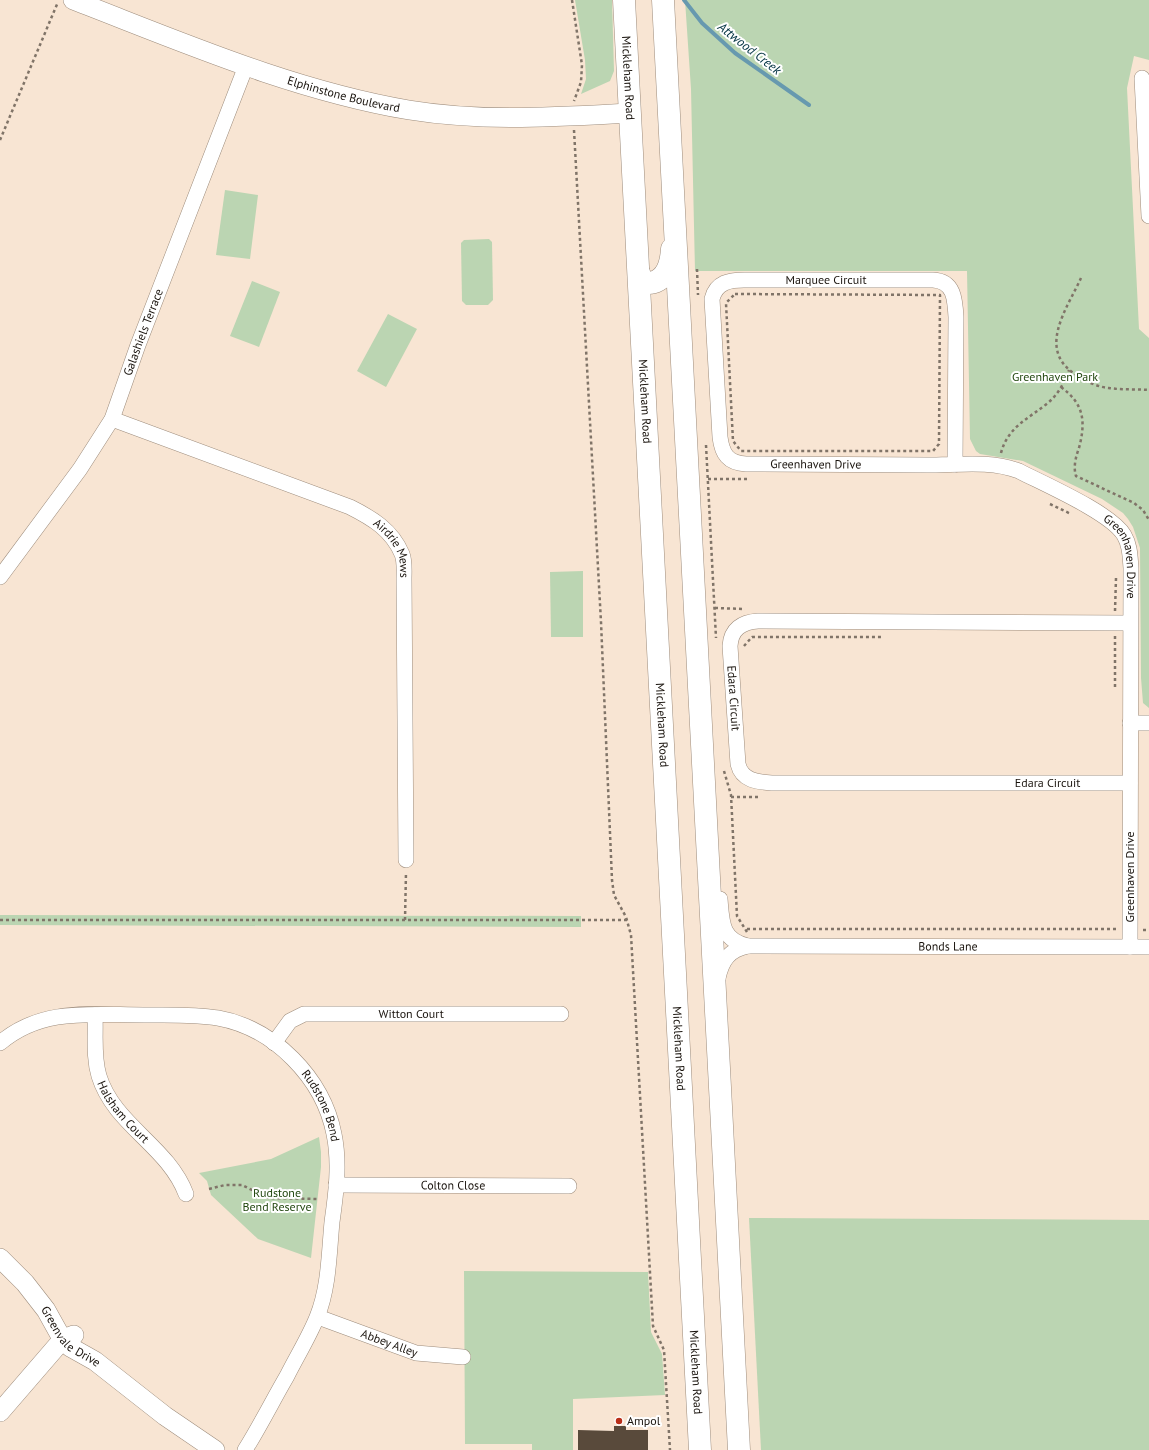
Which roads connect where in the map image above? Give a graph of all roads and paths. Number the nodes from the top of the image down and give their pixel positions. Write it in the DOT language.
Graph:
graph roads {
  1 [pos="59,0"];
  2 [pos="73,0"];
  3 [pos="572,0"];
  4 [pos="624,0"];
  5 [pos="663,0"];
  6 [pos="246,66"];
  7 [pos="1141,77"];
  8 [pos="629,112"];
  9 [pos="573,116"];
  10 [pos="0,140"];
  11 [pos="674,202"];
  12 [pos="1149,216"];
  13 [pos="697,269"];
  14 [pos="639,273"];
  15 [pos="1081,278"];
  16 [pos="698,296"];
  17 [pos="1069,370"];
  18 [pos="1061,387"];
  19 [pos="1149,390"];
  20 [pos="112,419"];
  21 [pos="706,443"];
  22 [pos="939,444"];
  23 [pos="746,464"];
  24 [pos="955,465"];
  25 [pos="999,465"];
  26 [pos="708,479"];
  27 [pos="755,479"];
  28 [pos="1048,502"];
  29 [pos="1075,516"];
  30 [pos="1149,520"];
  31 [pos="1116,572"];
  32 [pos="0,577"];
  33 [pos="1120,628"];
  34 [pos="886,637"];
  35 [pos="1107,637"];
  36 [pos="716,642"];
  37 [pos="744,654"];
  38 [pos="1115,691"];
  39 [pos="1130,723"];
  40 [pos="1149,723"];
  41 [pos="703,749"];
  42 [pos="723,764"];
  43 [pos="1130,783"];
  44 [pos="406,860"];
  45 [pos="0,920"];
  46 [pos="405,920"];
  47 [pos="627,920"];
  48 [pos="1116,922"];
  49 [pos="747,929"];
  50 [pos="1123,929"];
  51 [pos="1149,930"];
  52 [pos="748,946"];
  53 [pos="1130,947"];
  54 [pos="1149,947"];
  55 [pos="716,992"];
  56 [pos="561,1014"];
  57 [pos="95,1015"];
  58 [pos="0,1043"];
  59 [pos="274,1043"];
  60 [pos="336,1185"];
  61 [pos="569,1186"];
  62 [pos="209,1189"];
  63 [pos="186,1194"];
  64 [pos="320,1199"];
  65 [pos="0,1258"];
  66 [pos="318,1317"];
  67 [pos="69,1340"];
  68 [pos="463,1356"];
  69 [pos="0,1412"];
  70 [pos="215,1450"];
  71 [pos="245,1450"];
  72 [pos="670,1450"];
  73 [pos="700,1450"];
  74 [pos="739,1450"];
  1 -- 10 [label="path"];
  2 -- 6 [label="street, Elphinstone Boulevard"];
  3 -- 9 [label="path"];
  4 -- 8 [label="main road, Mickleham Road"];
  5 -- 11 [label="main road"];
  6 -- 9 [label="street, Elphinstone Boulevard"];
  6 -- 20 [label="street, Galashiels Terrace"];
  7 -- 12 [label="street"];
  8 -- 9 [label="street, Elphinstone Boulevard"];
  8 -- 14 [label="main road, Mickleham Road"];
  9 -- 47 [label="path"];
  11 -- 14 [label="main road"];
  11 -- 41 [label="main road"];
  13 -- 16 [label="path"];
  14 -- 73 [label="main road, Mickleham Road"];
  15 -- 17 [label="path"];
  17 -- 18 [label="path"];
  17 -- 19 [label="path"];
  18 -- 25 [label="path"];
  18 -- 30 [label="path"];
  20 -- 32 [label="street, Galashiels Terrace"];
  20 -- 44 [label="street, Airdrie Mews"];
  21 -- 26 [label="path"];
  22 -- 22 [label="path"];
  23 -- 24 [label="street, Greenhaven Drive"];
  23 -- 24 [label="street, Marquee Circuit"];
  24 -- 25 [label="street, Greenhaven Drive"];
  25 -- 33 [label="street, Greenhaven Drive"];
  26 -- 27 [label="path"];
  26 -- 36 [label="path"];
  28 -- 29 [label="path"];
  31 -- 33 [label="path"];
  33 -- 35 [label="path"];
  33 -- 38 [label="path"];
  33 -- 39 [label="street, Greenhaven Drive"];
  33 -- 43 [label="street, Edara Circuit"];
  34 -- 37 [label="path"];
  39 -- 40 [label="street"];
  39 -- 43 [label="street, Greenhaven Drive"];
  41 -- 52 [label="street"];
  41 -- 55 [label="main road"];
  42 -- 49 [label="path"];
  43 -- 50 [label="street, Greenhaven Drive"];
  44 -- 46 [label="path"];
  45 -- 46 [label="path"];
  46 -- 47 [label="path"];
  47 -- 72 [label="path"];
  48 -- 50 [label="path"];
  49 -- 50 [label="path"];
  49 -- 52 [label="path"];
  50 -- 51 [label="path"];
  50 -- 53 [label="street, Greenhaven Drive"];
  52 -- 53 [label="street, Bonds Lane"];
  52 -- 55 [label="street"];
  53 -- 54 [label="street, Bonds Lane"];
  55 -- 74 [label="main road"];
  56 -- 59 [label="street, Witton Court"];
  57 -- 58 [label="street, Rudstone Bend"];
  57 -- 59 [label="street, Rudstone Bend"];
  57 -- 63 [label="street, Halsham Court"];
  59 -- 60 [label="street, Rudstone Bend"];
  60 -- 61 [label="street, Colton Close"];
  60 -- 66 [label="street, Rudstone Bend"];
  62 -- 64 [label="path"];
  65 -- 67 [label="street, Greenvale Drive"];
  66 -- 68 [label="street, Abbey Alley"];
  66 -- 71 [label="street, Rudstone Bend"];
  67 -- 69 [label="street"];
  67 -- 70 [label="street, Greenvale Drive"];
}
